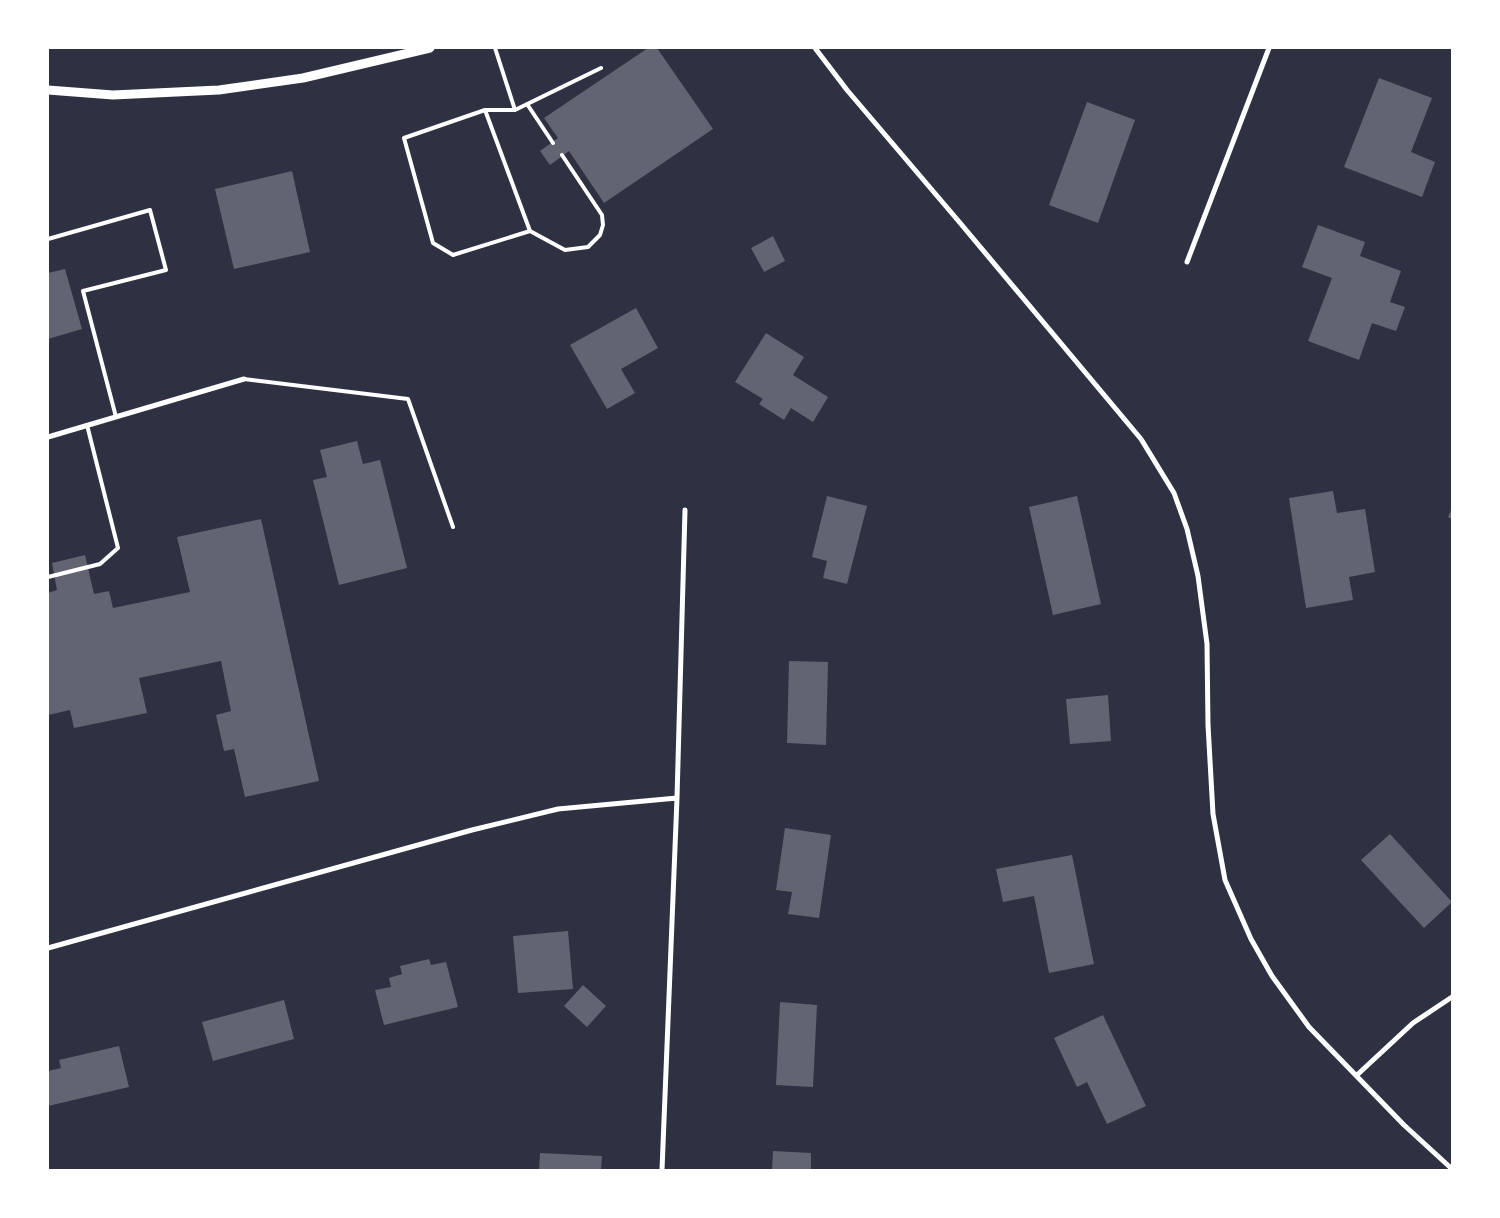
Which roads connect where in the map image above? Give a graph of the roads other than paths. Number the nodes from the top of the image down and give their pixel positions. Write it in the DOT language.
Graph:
graph roads {
  1 [pos="430,48"];
  2 [pos="495,48"];
  3 [pos="815,48"];
  4 [pos="1269,48"];
  5 [pos="601,68"];
  6 [pos="48,90"];
  7 [pos="527,104"];
  8 [pos="484,110"];
  9 [pos="514,110"];
  10 [pos="553,143"];
  11 [pos="562,155"];
  12 [pos="530,231"];
  13 [pos="48,239"];
  14 [pos="1187,262"];
  15 [pos="244,379"];
  16 [pos="116,417"];
  17 [pos="87,425"];
  18 [pos="48,437"];
  19 [pos="685,510"];
  20 [pos="453,527"];
  21 [pos="48,577"];
  22 [pos="677,798"];
  23 [pos="48,948"];
  24 [pos="1452,997"];
  25 [pos="1357,1075"];
  26 [pos="1452,1169"];
  27 [pos="662,1170"];
  1 -- 6 [label="street"];
  2 -- 9 [label="lane"];
  3 -- 25 [label="street"];
  4 -- 14 [label="street"];
  5 -- 7 [label="lane"];
  7 -- 9 [label="lane"];
  7 -- 10 [label="lane"];
  8 -- 9 [label="lane"];
  8 -- 12 [label="lane"];
  8 -- 12 [label="lane"];
  11 -- 12 [label="lane"];
  13 -- 16 [label="lane"];
  15 -- 16 [label="street"];
  15 -- 20 [label="lane"];
  16 -- 17 [label="street"];
  17 -- 18 [label="street"];
  17 -- 21 [label="lane"];
  19 -- 22 [label="street"];
  22 -- 23 [label="street"];
  22 -- 27 [label="street"];
  24 -- 25 [label="street"];
  25 -- 26 [label="street"];
}
